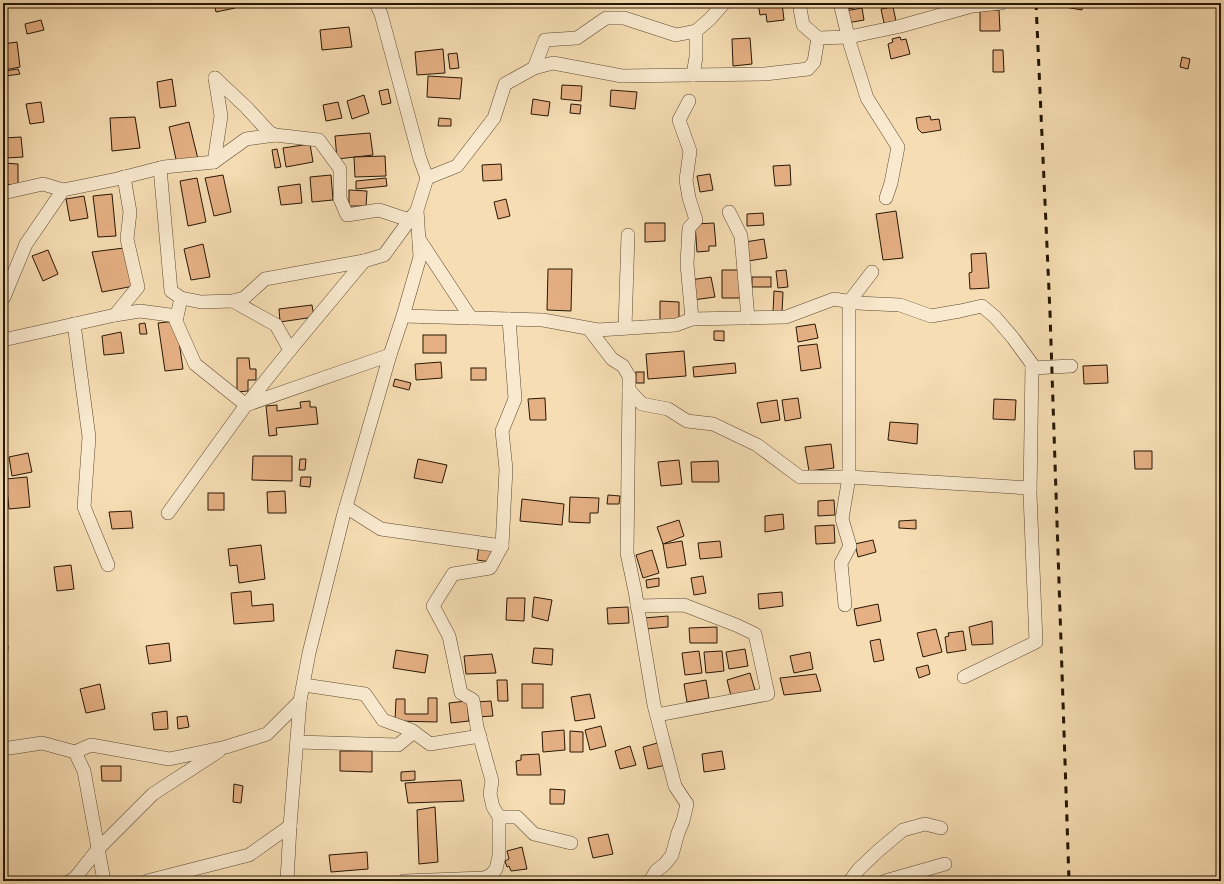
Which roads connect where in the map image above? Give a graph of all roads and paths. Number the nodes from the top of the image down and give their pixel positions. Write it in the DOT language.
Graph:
graph roads {
  1 [pos="376,3"];
  2 [pos="724,3"];
  3 [pos="799,3"];
  4 [pos="840,3"];
  5 [pos="1001,3"];
  6 [pos="696,31"];
  7 [pos="849,37"];
  8 [pos="818,38"];
  9 [pos="534,68"];
  10 [pos="693,75"];
  11 [pos="689,101"];
  12 [pos="276,136"];
  13 [pos="214,162"];
  14 [pos="160,168"];
  15 [pos="124,177"];
  16 [pos="427,178"];
  17 [pos="63,190"];
  18 [pos="3,193"];
  19 [pos="886,198"];
  20 [pos="729,212"];
  21 [pos="413,215"];
  22 [pos="628,235"];
  23 [pos="418,238"];
  24 [pos="364,261"];
  25 [pos="872,272"];
  26 [pos="3,298"];
  27 [pos="181,298"];
  28 [pos="233,301"];
  29 [pos="849,302"];
  30 [pos="114,315"];
  31 [pos="177,316"];
  32 [pos="404,316"];
  33 [pos="471,318"];
  34 [pos="748,318"];
  35 [pos="509,319"];
  36 [pos="692,319"];
  37 [pos="74,324"];
  38 [pos="589,328"];
  39 [pos="625,328"];
  40 [pos="3,340"];
  41 [pos="290,350"];
  42 [pos="390,355"];
  43 [pos="1071,366"];
  44 [pos="1032,368"];
  45 [pos="629,390"];
  46 [pos="246,405"];
  47 [pos="849,477"];
  48 [pos="1030,488"];
  49 [pos="346,507"];
  50 [pos="168,513"];
  51 [pos="502,546"];
  52 [pos="108,565"];
  53 [pos="845,605"];
  54 [pos="637,606"];
  55 [pos="964,676"];
  56 [pos="304,685"];
  57 [pos="300,701"];
  58 [pos="657,715"];
  59 [pos="414,732"];
  60 [pos="480,736"];
  61 [pos="297,742"];
  62 [pos="226,747"];
  63 [pos="3,749"];
  64 [pos="75,752"];
  65 [pos="500,817"];
  66 [pos="290,826"];
  67 [pos="941,828"];
  68 [pos="571,843"];
  69 [pos="98,849"];
  70 [pos="945,864"];
  71 [pos="70,881"];
  72 [pos="104,881"];
  73 [pos="148,881"];
  74 [pos="287,881"];
  75 [pos="404,881"];
  76 [pos="650,881"];
  77 [pos="850,881"];
  78 [pos="885,881"];
  1 -- 16 [label="street"];
  2 -- 6 [label="street"];
  3 -- 8 [label="street"];
  4 -- 7 [label="street"];
  5 -- 7 [label="street"];
  6 -- 9 [label="street"];
  6 -- 10 [label="street"];
  7 -- 8 [label="street"];
  7 -- 19 [label="street"];
  8 -- 10 [label="street"];
  9 -- 10 [label="street"];
  9 -- 16 [label="street"];
  11 -- 36 [label="street"];
  12 -- 13 [label="street"];
  12 -- 13 [label="street"];
  12 -- 21 [label="street"];
  13 -- 14 [label="street"];
  14 -- 15 [label="street"];
  14 -- 27 [label="street"];
  15 -- 17 [label="street"];
  15 -- 30 [label="street"];
  16 -- 21 [label="street"];
  17 -- 18 [label="street"];
  17 -- 26 [label="street"];
  20 -- 34 [label="street"];
  21 -- 23 [label="street"];
  21 -- 24 [label="street"];
  22 -- 39 [label="street"];
  23 -- 32 [label="street"];
  23 -- 33 [label="street"];
  24 -- 28 [label="street"];
  24 -- 41 [label="street"];
  25 -- 29 [label="street"];
  27 -- 28 [label="street"];
  27 -- 31 [label="street"];
  28 -- 41 [label="street"];
  29 -- 34 [label="street"];
  29 -- 44 [label="street"];
  29 -- 47 [label="street"];
  30 -- 31 [label="street"];
  30 -- 37 [label="street"];
  31 -- 46 [label="street"];
  32 -- 33 [label="street"];
  32 -- 42 [label="street"];
  33 -- 35 [label="street"];
  34 -- 36 [label="street"];
  35 -- 38 [label="street"];
  35 -- 51 [label="street"];
  36 -- 39 [label="street"];
  37 -- 40 [label="street"];
  37 -- 52 [label="street"];
  38 -- 39 [label="street"];
  38 -- 45 [label="street"];
  41 -- 46 [label="street"];
  42 -- 46 [label="street"];
  42 -- 49 [label="street"];
  43 -- 44 [label="street"];
  44 -- 48 [label="street"];
  45 -- 47 [label="street"];
  45 -- 54 [label="street"];
  46 -- 50 [label="street"];
  47 -- 48 [label="street"];
  47 -- 53 [label="street"];
  48 -- 55 [label="street"];
  49 -- 51 [label="street"];
  49 -- 56 [label="street"];
  51 -- 60 [label="street"];
  54 -- 58 [label="street"];
  54 -- 58 [label="street"];
  56 -- 57 [label="street"];
  56 -- 59 [label="street"];
  57 -- 61 [label="street"];
  57 -- 62 [label="street"];
  58 -- 76 [label="street"];
  59 -- 60 [label="street"];
  59 -- 61 [label="street"];
  60 -- 65 [label="street"];
  61 -- 66 [label="street"];
  62 -- 64 [label="street"];
  62 -- 69 [label="street"];
  63 -- 64 [label="street"];
  64 -- 69 [label="street"];
  65 -- 68 [label="street"];
  65 -- 75 [label="street"];
  66 -- 73 [label="street"];
  66 -- 74 [label="street"];
  67 -- 77 [label="street"];
  69 -- 71 [label="street"];
  69 -- 72 [label="street"];
  70 -- 78 [label="street"];
}
